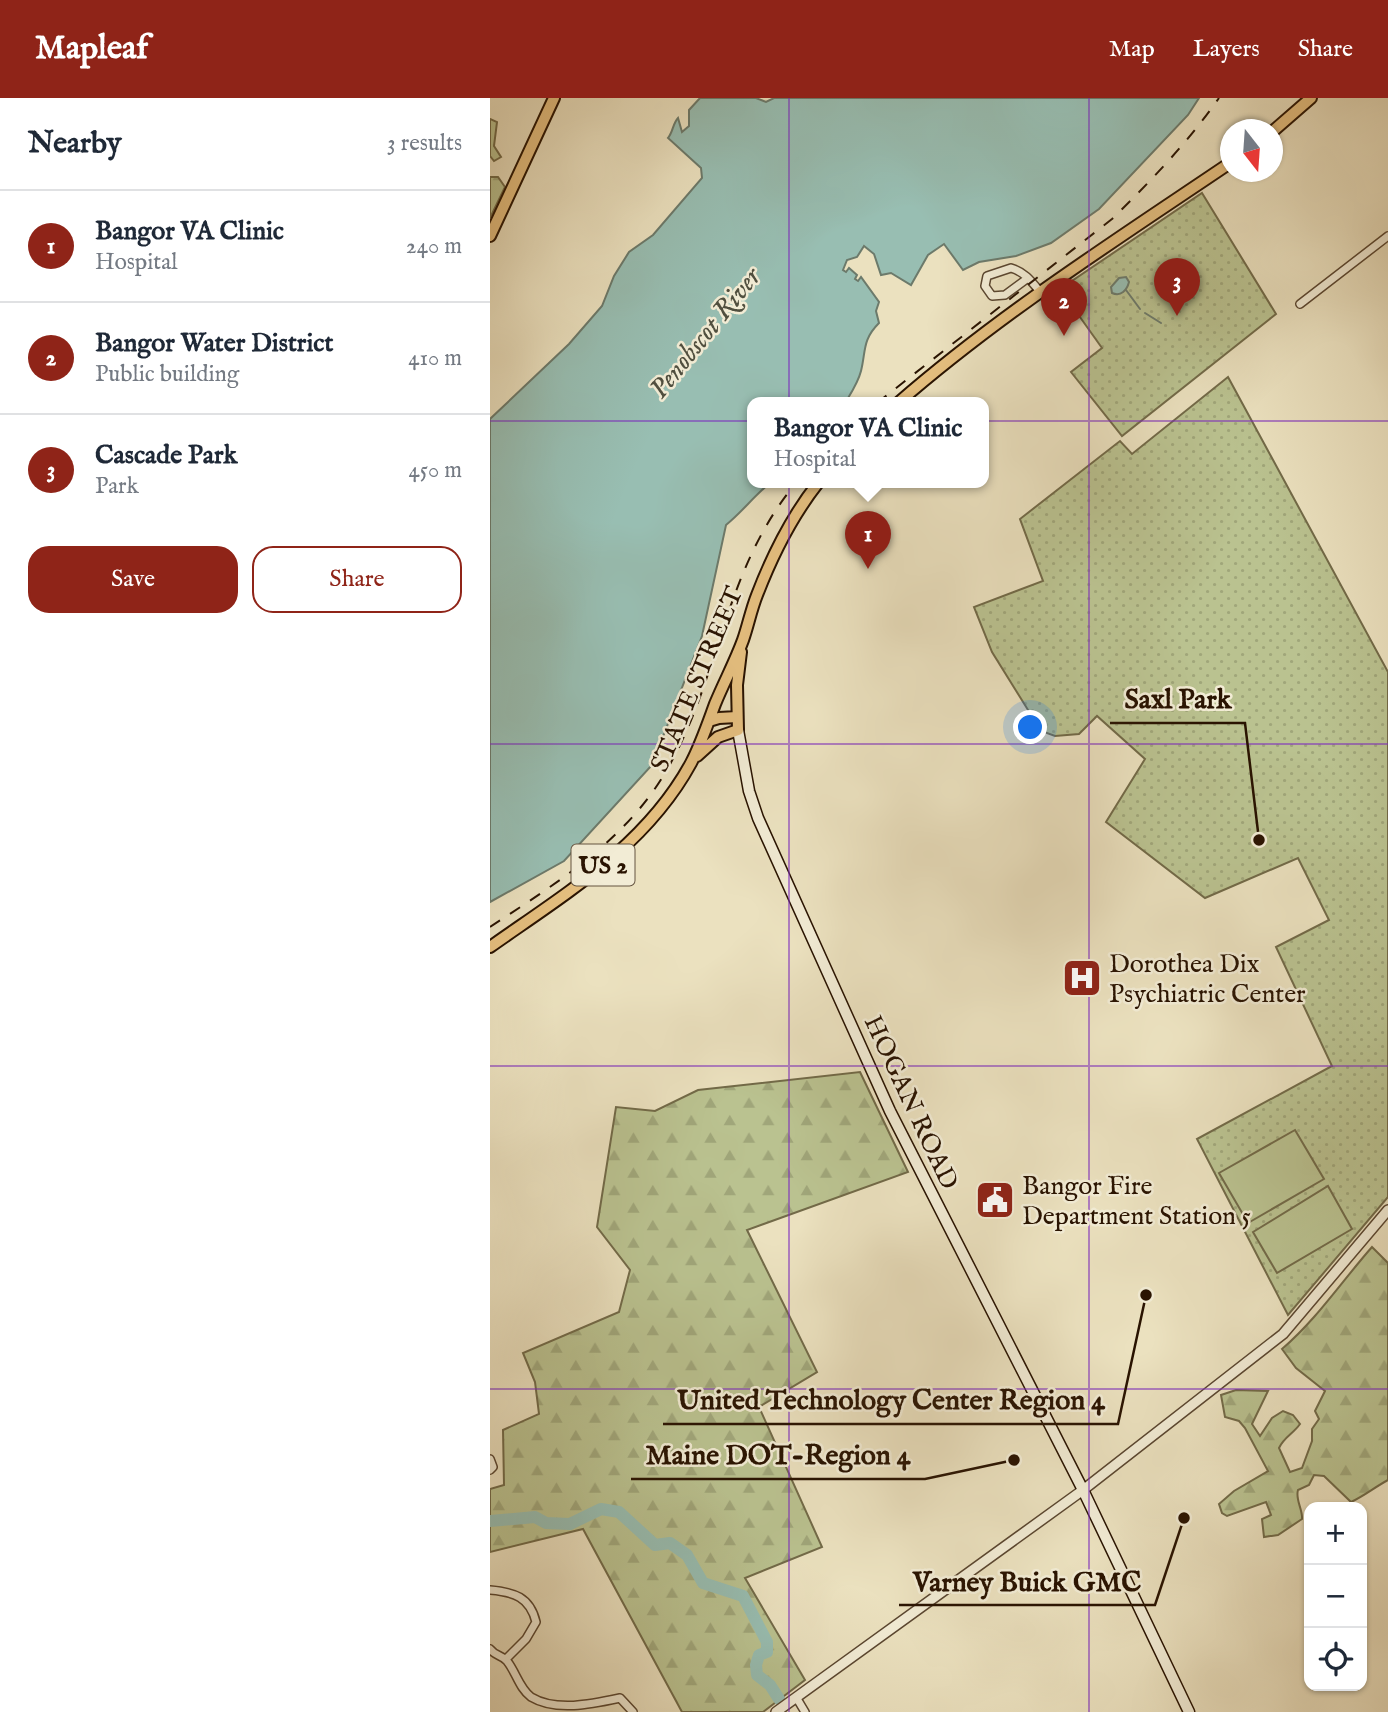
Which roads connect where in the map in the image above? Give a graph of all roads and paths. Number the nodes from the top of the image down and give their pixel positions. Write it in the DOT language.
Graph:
graph roads {
  1 [pos="554,98"];
  2 [pos="1311,98"];
  3 [pos="1283,122"];
  4 [pos="1220,170"];
  5 [pos="490,236"];
  6 [pos="1388,236"];
  7 [pos="1028,278"];
  8 [pos="1041,293"];
  9 [pos="1300,304"];
  10 [pos="905,397"];
  11 [pos="814,488"];
  12 [pos="743,641"];
  13 [pos="737,717"];
  14 [pos="709,721"];
  15 [pos="738,730"];
  16 [pos="693,760"];
  17 [pos="490,947"];
  18 [pos="1388,1210"];
  19 [pos="490,1459"];
  20 [pos="490,1470"];
  21 [pos="1083,1490"];
  22 [pos="490,1590"];
  23 [pos="490,1649"];
  24 [pos="506,1660"];
  25 [pos="796,1697"];
  26 [pos="633,1712"];
  27 [pos="776,1712"];
  28 [pos="805,1712"];
  29 [pos="1189,1712"];
  1 -- 5 [label="main road"];
  2 -- 3 [label="main road"];
  4 -- 8 [label="main road"];
  6 -- 9 [label="street"];
  7 -- 7 [label="street"];
  7 -- 8 [label="street"];
  8 -- 10 [label="main road"];
  11 -- 12 [label="main road, STATE STREET / US 2"];
  12 -- 13 [label="main road, HOGAN ROAD"];
  12 -- 14 [label="main road, STATE STREET / US 2"];
  13 -- 14 [label="main road"];
  13 -- 15 [label="main road, HOGAN ROAD"];
  14 -- 16 [label="main road, STATE STREET / US 2"];
  15 -- 16 [label="main road"];
  15 -- 21 [label="main road, HOGAN ROAD"];
  16 -- 17 [label="main road, STATE STREET / US 2"];
  18 -- 21 [label="street"];
  19 -- 20 [label="street"];
  21 -- 25 [label="street"];
  21 -- 29 [label="main road, HOGAN ROAD"];
  22 -- 24 [label="street"];
  23 -- 24 [label="street"];
  24 -- 26 [label="street"];
  25 -- 27 [label="street"];
  25 -- 28 [label="street"];
}
